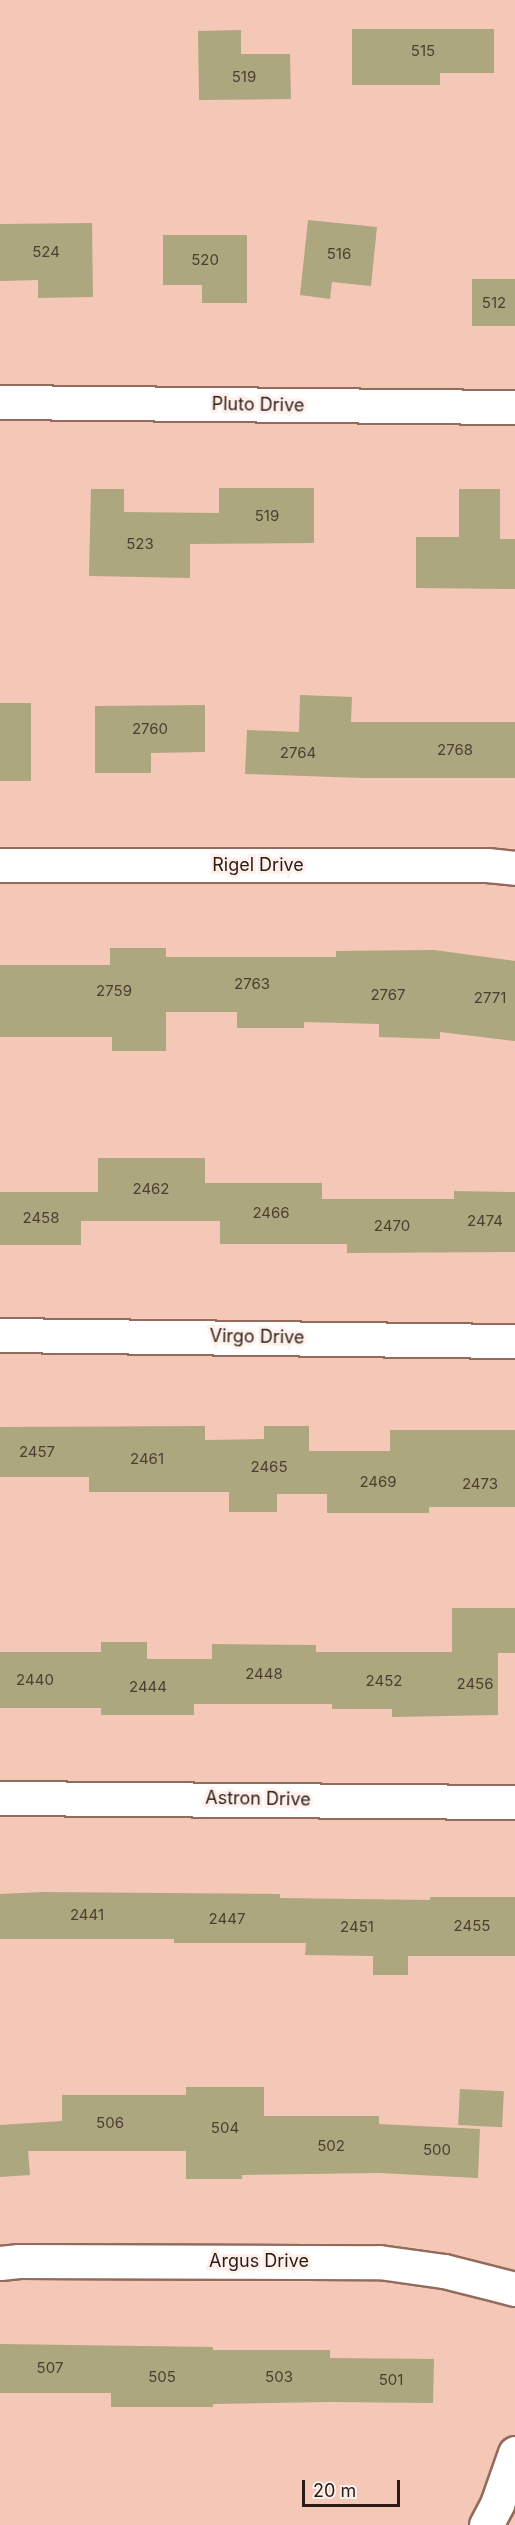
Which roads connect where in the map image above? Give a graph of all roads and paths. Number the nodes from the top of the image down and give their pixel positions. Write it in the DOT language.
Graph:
graph roads {
  1 [pos="0,402"];
  2 [pos="515,407"];
  3 [pos="0,865"];
  4 [pos="515,868"];
  5 [pos="0,1335"];
  6 [pos="515,1341"];
  7 [pos="0,1798"];
  8 [pos="515,1802"];
  9 [pos="0,2263"];
  10 [pos="515,2289"];
  11 [pos="515,2452"];
  12 [pos="486,2525"];
  1 -- 2 [label="street, Pluto Drive"];
  3 -- 4 [label="street, Rigel Drive"];
  5 -- 6 [label="street, Virgo Drive"];
  7 -- 8 [label="street, Astron Drive"];
  9 -- 10 [label="street, Argus Drive"];
  11 -- 12 [label="street"];
}
